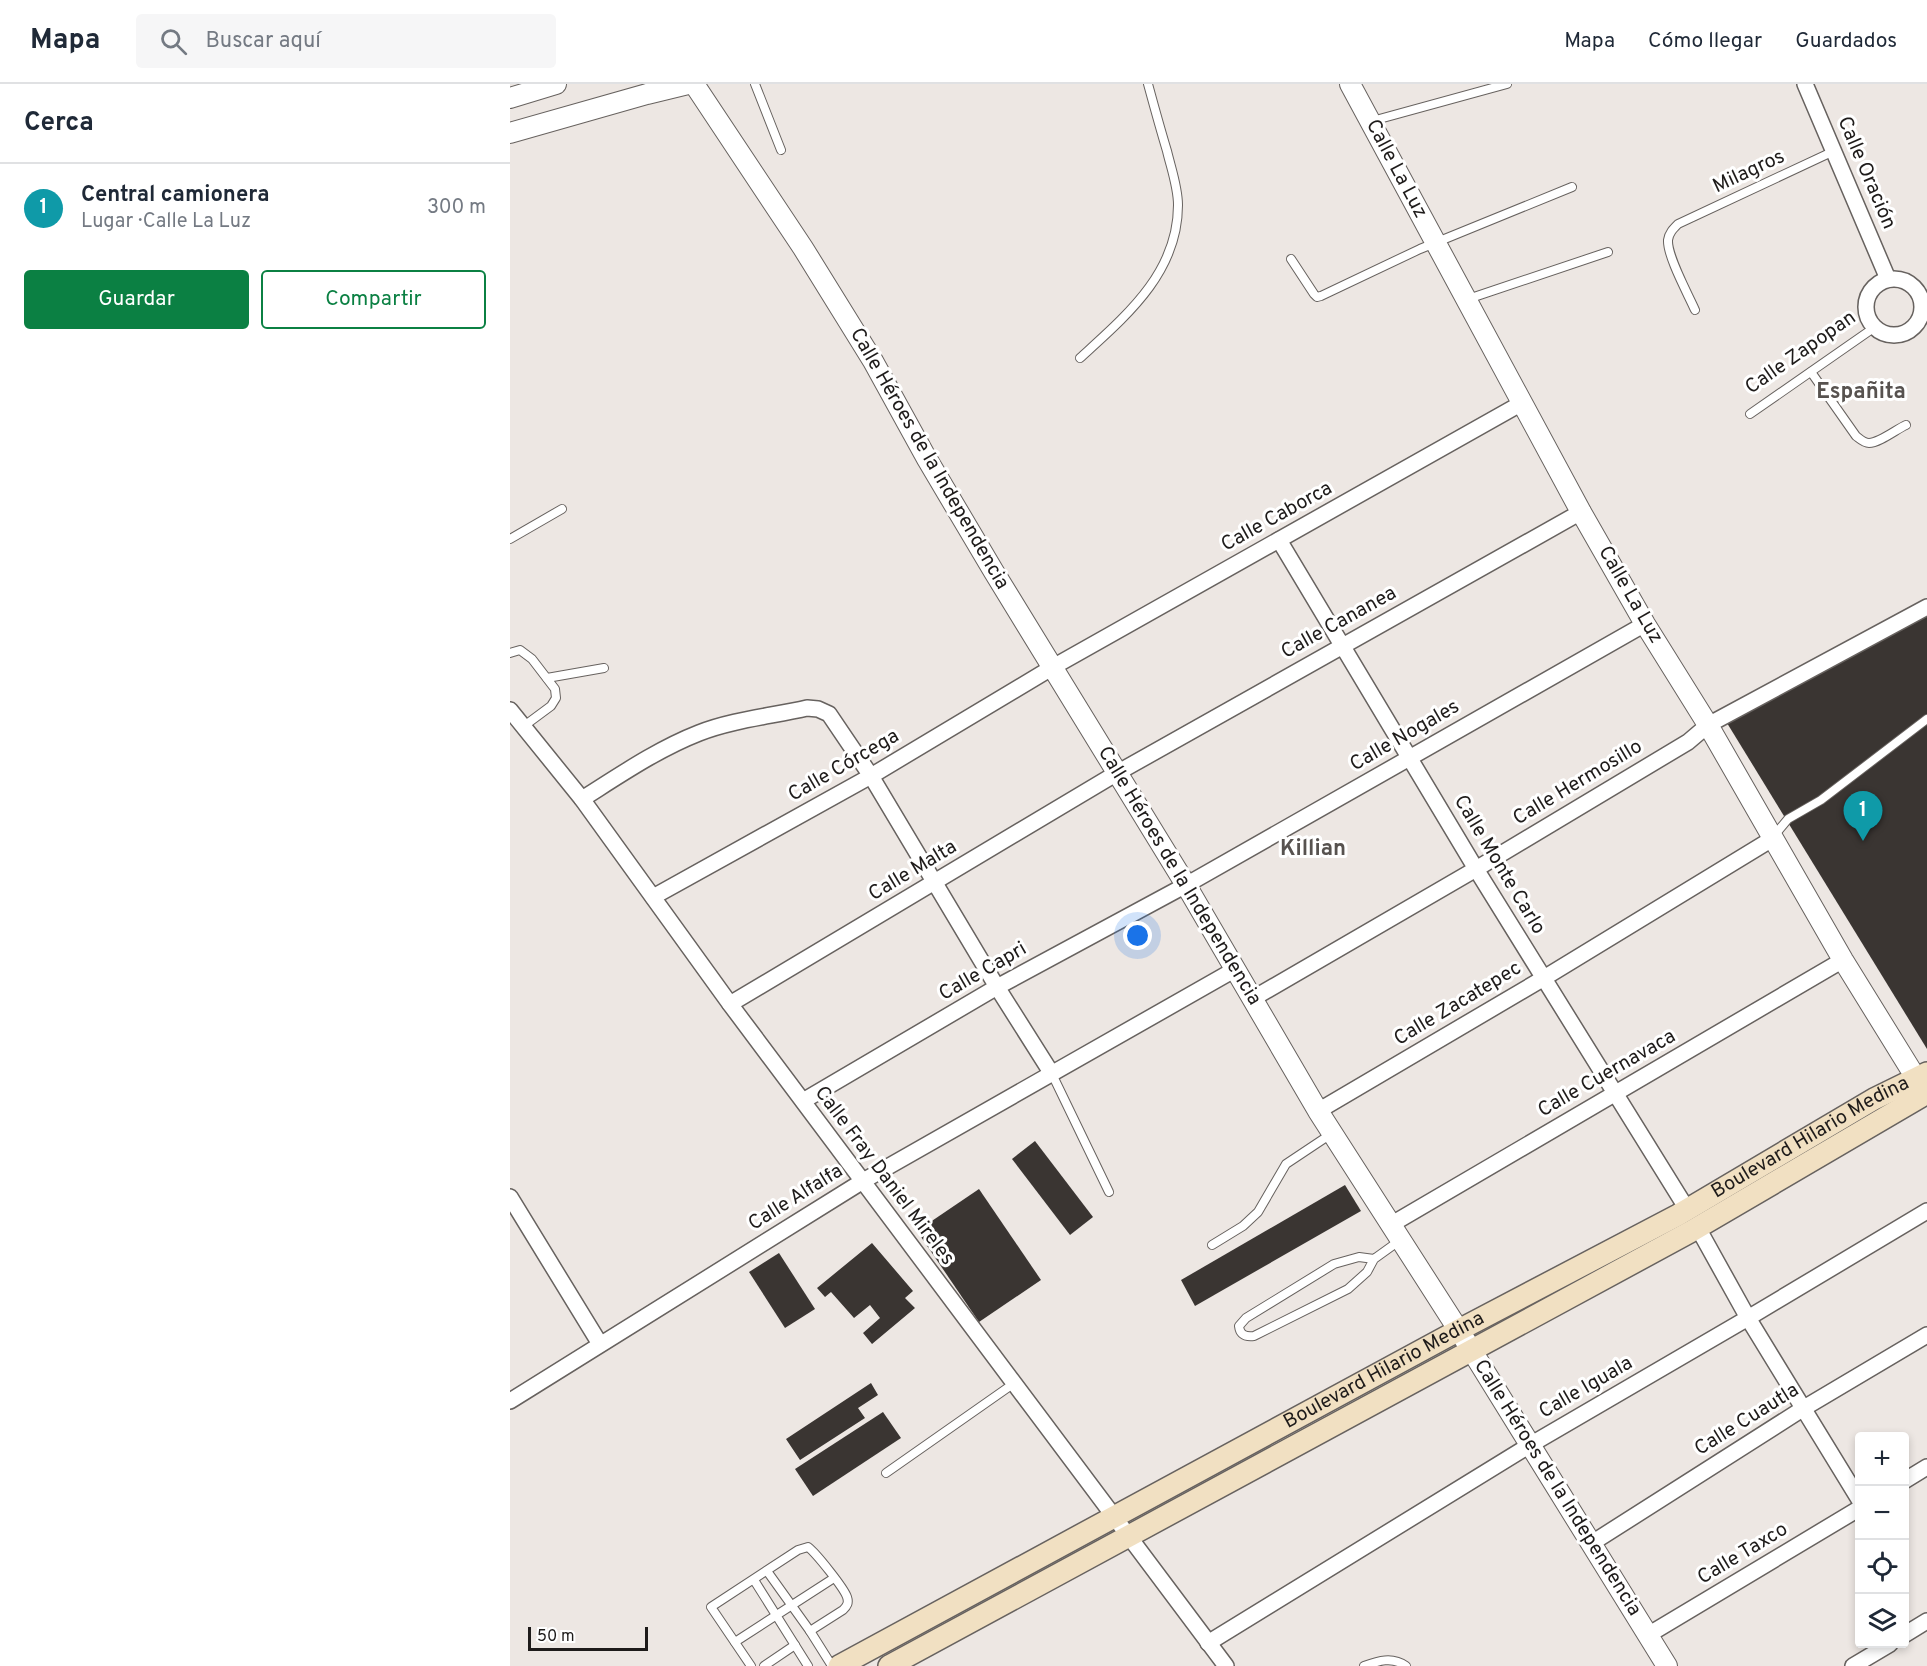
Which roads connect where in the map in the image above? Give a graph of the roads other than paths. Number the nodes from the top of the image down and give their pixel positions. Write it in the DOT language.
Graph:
graph roads {
  1 [pos="556,84"];
  2 [pos="688,84"];
  3 [pos="694,84"];
  4 [pos="755,84"];
  5 [pos="1148,84"];
  6 [pos="1350,84"];
  7 [pos="1507,84"];
  8 [pos="1806,84"];
  9 [pos="510,98"];
  10 [pos="1371,122"];
  11 [pos="510,133"];
  12 [pos="781,150"];
  13 [pos="1834,151"];
  14 [pos="1572,187"];
  15 [pos="1436,243"];
  16 [pos="1608,252"];
  17 [pos="1291,258"];
  18 [pos="1888,279"];
  19 [pos="1922,290"];
  20 [pos="1466,299"];
  21 [pos="1695,310"];
  22 [pos="1875,327"];
  23 [pos="1080,358"];
  24 [pos="1811,372"];
  25 [pos="1522,403"];
  26 [pos="1750,414"];
  27 [pos="1906,424"];
  28 [pos="561,509"];
  29 [pos="1581,512"];
  30 [pos="510,539"];
  31 [pos="1279,540"];
  32 [pos="1927,607"];
  33 [pos="1645,624"];
  34 [pos="1341,646"];
  35 [pos="510,653"];
  36 [pos="604,668"];
  37 [pos="1053,668"];
  38 [pos="547,678"];
  39 [pos="510,710"];
  40 [pos="1927,719"];
  41 [pos="1708,725"];
  42 [pos="524,726"];
  43 [pos="1411,758"];
  44 [pos="1117,772"];
  45 [pos="871,776"];
  46 [pos="582,799"];
  47 [pos="1772,839"];
  48 [pos="1476,869"];
  49 [pos="935,882"];
  50 [pos="1186,885"];
  51 [pos="653,897"];
  52 [pos="1843,960"];
  53 [pos="1234,970"];
  54 [pos="1544,978"];
  55 [pos="997,987"];
  56 [pos="1252,999"];
  57 [pos="730,1004"];
  58 [pos="1052,1074"];
  59 [pos="1925,1087"];
  60 [pos="1615,1094"];
  61 [pos="803,1101"];
  62 [pos="1318,1111"];
  63 [pos="1332,1133"];
  64 [pos="863,1181"];
  65 [pos="1109,1192"];
  66 [pos="510,1197"];
  67 [pos="1687,1209"];
  68 [pos="1927,1210"];
  69 [pos="1698,1228"];
  70 [pos="1396,1231"];
  71 [pos="1212,1245"];
  72 [pos="1374,1259"];
  73 [pos="1748,1318"];
  74 [pos="1459,1330"];
  75 [pos="1927,1335"];
  76 [pos="600,1344"];
  77 [pos="1473,1351"];
  78 [pos="1013,1384"];
  79 [pos="510,1401"];
  80 [pos="1804,1408"];
  81 [pos="1530,1445"];
  82 [pos="1927,1467"];
  83 [pos="886,1473"];
  84 [pos="1909,1478"];
  85 [pos="1855,1493"];
  86 [pos="1855,1512"];
  87 [pos="1114,1518"];
  88 [pos="1129,1536"];
  89 [pos="1592,1543"];
  90 [pos="766,1571"];
  91 [pos="834,1578"];
  92 [pos="754,1580"];
  93 [pos="792,1606"];
  94 [pos="776,1616"];
  95 [pos="1927,1621"];
  96 [pos="810,1631"];
  97 [pos="1909,1632"];
  98 [pos="1648,1635"];
  99 [pos="894,1636"];
  100 [pos="735,1642"];
  101 [pos="1208,1643"];
  102 [pos="795,1645"];
  103 [pos="1883,1648"];
  104 [pos="902,1663"];
  105 [pos="751,1666"];
  106 [pos="764,1666"];
  107 [pos="808,1666"];
  108 [pos="832,1666"];
  109 [pos="839,1666"];
  110 [pos="1226,1666"];
  111 [pos="1364,1666"];
  112 [pos="1406,1666"];
  113 [pos="1667,1666"];
  114 [pos="1853,1666"];
  1 -- 9 [label="street"];
  2 -- 11 [label="street"];
  3 -- 37 [label="street, Calle Héroes de la Independencia"];
  4 -- 12 [label="lane"];
  5 -- 23 [label="lane"];
  6 -- 10 [label="street, Calle La Luz"];
  7 -- 10 [label="lane"];
  8 -- 13 [label="street, Calle Oración"];
  10 -- 15 [label="street, Calle La Luz"];
  13 -- 18 [label="street, Calle Oración"];
  13 -- 21 [label="lane, Milagros"];
  14 -- 15 [label="lane"];
  15 -- 17 [label="lane"];
  15 -- 20 [label="street, Calle La Luz"];
  16 -- 20 [label="lane"];
  18 -- 19 [label="street"];
  18 -- 22 [label="street"];
  19 -- 22 [label="street"];
  20 -- 25 [label="street, Calle La Luz"];
  22 -- 24 [label="lane, Calle Zapopan"];
  24 -- 26 [label="lane, Calle Zapopan"];
  24 -- 27 [label="lane"];
  25 -- 29 [label="street, Calle La Luz"];
  25 -- 31 [label="street, Calle Caborca"];
  28 -- 30 [label="lane"];
  29 -- 33 [label="street, Calle La Luz"];
  29 -- 34 [label="street, Calle Cananea"];
  31 -- 34 [label="street, Calle Monte Carlo"];
  31 -- 37 [label="street, Calle Caborca"];
  32 -- 41 [label="street, Calle Hermosillo"];
  33 -- 41 [label="street, Calle La Luz"];
  33 -- 43 [label="street, Calle Nogales"];
  34 -- 43 [label="street, Calle Monte Carlo"];
  34 -- 44 [label="street, Calle Cananea"];
  35 -- 38 [label="lane"];
  36 -- 38 [label="lane"];
  37 -- 44 [label="street, Calle Héroes de la Independencia"];
  37 -- 45 [label="street, Calle Córcega"];
  38 -- 42 [label="lane"];
  39 -- 42 [label="street, Calle Fray Daniel Mireles"];
  40 -- 47 [label="lane"];
  41 -- 47 [label="street, Calle La Luz"];
  41 -- 48 [label="street, Calle Hermosillo"];
  42 -- 46 [label="street, Calle Fray Daniel Mireles"];
  43 -- 48 [label="street, Calle Monte Carlo"];
  43 -- 50 [label="street, Calle Nogales"];
  44 -- 49 [label="street, Calle Malta"];
  44 -- 50 [label="street, Calle Héroes de la Independencia"];
  45 -- 46 [label="street"];
  45 -- 49 [label="street"];
  45 -- 51 [label="street, Calle Córcega"];
  46 -- 51 [label="street, Calle Fray Daniel Mireles"];
  47 -- 52 [label="street, Calle La Luz"];
  47 -- 54 [label="street, Calle Zacatepec"];
  48 -- 54 [label="street, Calle Monte Carlo"];
  48 -- 56 [label="street, Calle Hermosillo"];
  49 -- 55 [label="street"];
  49 -- 57 [label="street, Calle Malta"];
  50 -- 53 [label="street, Calle Héroes de la Independencia"];
  50 -- 55 [label="street, Calle Capri"];
  51 -- 57 [label="street, Calle Fray Daniel Mireles"];
  52 -- 59 [label="street, Calle La Luz"];
  52 -- 60 [label="street, Calle Cuernavaca"];
  53 -- 56 [label="street, Calle Héroes de la Independencia"];
  53 -- 58 [label="street, Calle Alfalfa"];
  54 -- 60 [label="street, Calle Monte Carlo"];
  54 -- 62 [label="street, Calle Zacatepec"];
  55 -- 58 [label="street"];
  55 -- 61 [label="street, Calle Capri"];
  56 -- 62 [label="street, Calle Héroes de la Independencia"];
  57 -- 61 [label="street, Calle Fray Daniel Mireles"];
  58 -- 64 [label="street, Calle Alfalfa"];
  58 -- 65 [label="lane"];
  59 -- 67 [label="main road, Boulevard Hilario Medina"];
  59 -- 69 [label="main road, Boulevard Hilario Medina"];
  60 -- 67 [label="street, Calle Monte Carlo"];
  60 -- 70 [label="street, Calle Cuernavaca"];
  61 -- 64 [label="street, Calle Fray Daniel Mireles"];
  62 -- 63 [label="street, Calle Héroes de la Independencia"];
  63 -- 70 [label="street, Calle Héroes de la Independencia"];
  63 -- 71 [label="lane"];
  64 -- 76 [label="street, Calle Alfalfa"];
  64 -- 78 [label="street, Calle Fray Daniel Mireles"];
  66 -- 76 [label="street"];
  67 -- 74 [label="main road, Boulevard Hilario Medina"];
  68 -- 73 [label="street, Calle Iguala"];
  69 -- 73 [label="street"];
  69 -- 77 [label="main road, Boulevard Hilario Medina"];
  70 -- 72 [label="lane"];
  70 -- 74 [label="street, Calle Héroes de la Independencia"];
  72 -- 72 [label="lane"];
  73 -- 80 [label="street"];
  73 -- 81 [label="street, Calle Iguala"];
  74 -- 77 [label="street, Calle Héroes de la Independencia"];
  74 -- 87 [label="main road, Boulevard Hilario Medina"];
  75 -- 80 [label="street, Calle Cuautla"];
  76 -- 79 [label="street, Calle Alfalfa"];
  77 -- 81 [label="street, Calle Héroes de la Independencia"];
  77 -- 88 [label="main road, Boulevard Hilario Medina"];
  78 -- 83 [label="lane"];
  78 -- 87 [label="street, Calle Fray Daniel Mireles"];
  80 -- 85 [label="street"];
  80 -- 89 [label="street, Calle Cuautla"];
  81 -- 89 [label="street, Calle Héroes de la Independencia"];
  81 -- 101 [label="street, Calle Iguala"];
  82 -- 84 [label="street"];
  86 -- 98 [label="street, Calle Taxco"];
  87 -- 88 [label="street, Calle Fray Daniel Mireles"];
  87 -- 99 [label="main road, Boulevard Hilario Medina"];
  88 -- 101 [label="street, Calle Fray Daniel Mireles"];
  88 -- 104 [label="main road, Boulevard Hilario Medina"];
  89 -- 98 [label="street, Calle Héroes de la Independencia"];
  90 -- 91 [label="lane"];
  90 -- 92 [label="lane"];
  90 -- 93 [label="lane"];
  91 -- 93 [label="lane"];
  91 -- 96 [label="lane"];
  92 -- 94 [label="lane"];
  92 -- 100 [label="lane"];
  93 -- 94 [label="lane"];
  93 -- 96 [label="lane"];
  94 -- 100 [label="lane"];
  94 -- 102 [label="lane"];
  95 -- 97 [label="street"];
  96 -- 108 [label="lane"];
  98 -- 113 [label="street, Calle Héroes de la Independencia"];
  99 -- 104 [label="street"];
  99 -- 109 [label="main road, Boulevard Hilario Medina"];
  100 -- 105 [label="lane"];
  101 -- 110 [label="street, Calle Fray Daniel Mireles"];
  102 -- 106 [label="lane"];
  102 -- 107 [label="lane"];
  103 -- 114 [label="street"];
  111 -- 112 [label="lane"];
}
